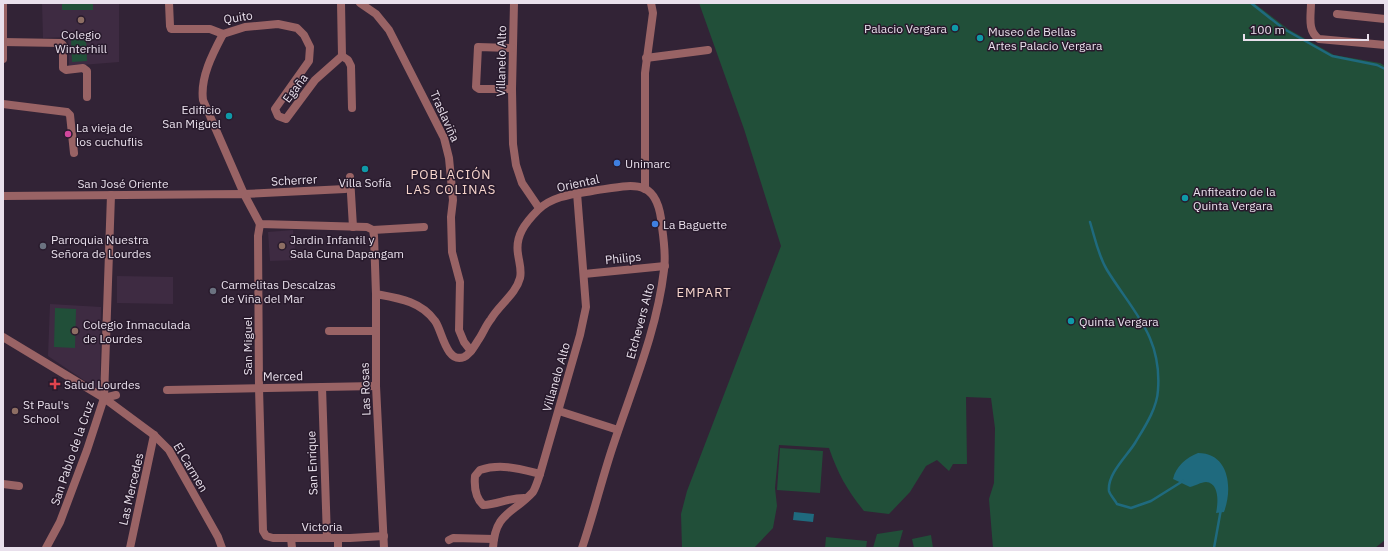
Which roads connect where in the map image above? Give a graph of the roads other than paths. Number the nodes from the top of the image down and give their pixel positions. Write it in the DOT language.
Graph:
graph roads {
  1 [pos="3,3"];
  2 [pos="170,3"];
  3 [pos="341,3"];
  4 [pos="360,3"];
  5 [pos="514,3"];
  6 [pos="651,3"];
  7 [pos="1311,3"];
  8 [pos="1337,14"];
  9 [pos="1385,19"];
  10 [pos="286,25"];
  11 [pos="222,34"];
  12 [pos="3,42"];
  13 [pos="1385,45"];
  14 [pos="512,48"];
  15 [pos="708,50"];
  16 [pos="342,56"];
  17 [pos="646,58"];
  18 [pos="3,59"];
  19 [pos="512,89"];
  20 [pos="87,97"];
  21 [pos="3,104"];
  22 [pos="352,108"];
  23 [pos="74,153"];
  24 [pos="350,177"];
  25 [pos="345,189"];
  26 [pos="645,189"];
  27 [pos="577,193"];
  28 [pos="244,194"];
  29 [pos="111,195"];
  30 [pos="3,196"];
  31 [pos="539,208"];
  32 [pos="260,224"];
  33 [pos="353,227"];
  34 [pos="424,227"];
  35 [pos="373,230"];
  36 [pos="665,266"];
  37 [pos="584,274"];
  38 [pos="376,294"];
  39 [pos="329,331"];
  40 [pos="376,331"];
  41 [pos="3,337"];
  42 [pos="471,351"];
  43 [pos="376,386"];
  44 [pos="322,387"];
  45 [pos="259,388"];
  46 [pos="166,390"];
  47 [pos="116,395"];
  48 [pos="104,398"];
  49 [pos="559,411"];
  50 [pos="618,430"];
  51 [pos="154,435"];
  52 [pos="540,474"];
  53 [pos="3,484"];
  54 [pos="19,486"];
  55 [pos="524,498"];
  56 [pos="263,531"];
  57 [pos="384,536"];
  58 [pos="291,538"];
  59 [pos="327,538"];
  60 [pos="338,538"];
  61 [pos="449,540"];
  62 [pos="494,545"];
  63 [pos="46,548"];
  64 [pos="130,548"];
  65 [pos="222,548"];
  66 [pos="292,548"];
  67 [pos="338,548"];
  68 [pos="384,548"];
  69 [pos="582,548"];
  1 -- 12 [label="street"];
  2 -- 11 [label="street, Quito"];
  3 -- 16 [label="street"];
  4 -- 42 [label="street, Traslaviña"];
  5 -- 14 [label="street, Villanelo Alto"];
  6 -- 17 [label="street"];
  7 -- 13 [label="street"];
  8 -- 9 [label="street"];
  10 -- 11 [label="street, Quito"];
  10 -- 16 [label="street, Egaña"];
  11 -- 28 [label="street"];
  12 -- 18 [label="street"];
  12 -- 20 [label="street"];
  14 -- 19 [label="street, Villanelo Alto"];
  14 -- 19 [label="street"];
  15 -- 17 [label="street"];
  16 -- 22 [label="street"];
  17 -- 26 [label="street"];
  19 -- 31 [label="street, Villanelo Alto"];
  21 -- 23 [label="street"];
  24 -- 33 [label="street"];
  25 -- 28 [label="street, Scherrer"];
  26 -- 27 [label="street, Oriental"];
  26 -- 36 [label="street, Etchevers Alto"];
  27 -- 31 [label="street, Oriental"];
  27 -- 37 [label="street, Villanelo Alto"];
  28 -- 29 [label="street, San José Oriente"];
  28 -- 32 [label="street"];
  29 -- 30 [label="street, San José Oriente"];
  29 -- 48 [label="street, San Pablo de la Cruz"];
  31 -- 42 [label="street, Oriental"];
  32 -- 33 [label="street"];
  32 -- 45 [label="street, San Miguel"];
  33 -- 35 [label="street"];
  34 -- 35 [label="street"];
  35 -- 38 [label="street, Las Rosas"];
  36 -- 37 [label="street, Philips"];
  36 -- 50 [label="street, Etchevers Alto"];
  37 -- 49 [label="street, Villanelo Alto"];
  38 -- 40 [label="street, Las Rosas"];
  38 -- 42 [label="street"];
  39 -- 40 [label="street"];
  40 -- 43 [label="street, Las Rosas"];
  41 -- 48 [label="street, El Carmen"];
  43 -- 44 [label="street, Merced"];
  43 -- 57 [label="street, Las Rosas"];
  44 -- 45 [label="street, Merced"];
  44 -- 59 [label="street, San Enrique"];
  45 -- 46 [label="street, Merced"];
  45 -- 56 [label="street, San Miguel"];
  47 -- 48 [label="street"];
  48 -- 51 [label="street, El Carmen"];
  48 -- 63 [label="street, San Pablo de la Cruz"];
  49 -- 50 [label="street"];
  49 -- 52 [label="street, Villanelo Alto"];
  50 -- 69 [label="street, Etchevers Alto"];
  51 -- 64 [label="street, Las Mercedes"];
  51 -- 65 [label="street, El Carmen"];
  52 -- 55 [label="street, Villanelo Alto"];
  52 -- 55 [label="street"];
  53 -- 54 [label="street"];
  55 -- 62 [label="street, Villanelo Alto"];
  56 -- 58 [label="street, Victoria"];
  57 -- 60 [label="street, Victoria"];
  57 -- 68 [label="street, Las Rosas"];
  58 -- 59 [label="street, Victoria"];
  58 -- 66 [label="street"];
  59 -- 60 [label="street, Victoria"];
  60 -- 67 [label="street"];
  61 -- 62 [label="street"];
}
